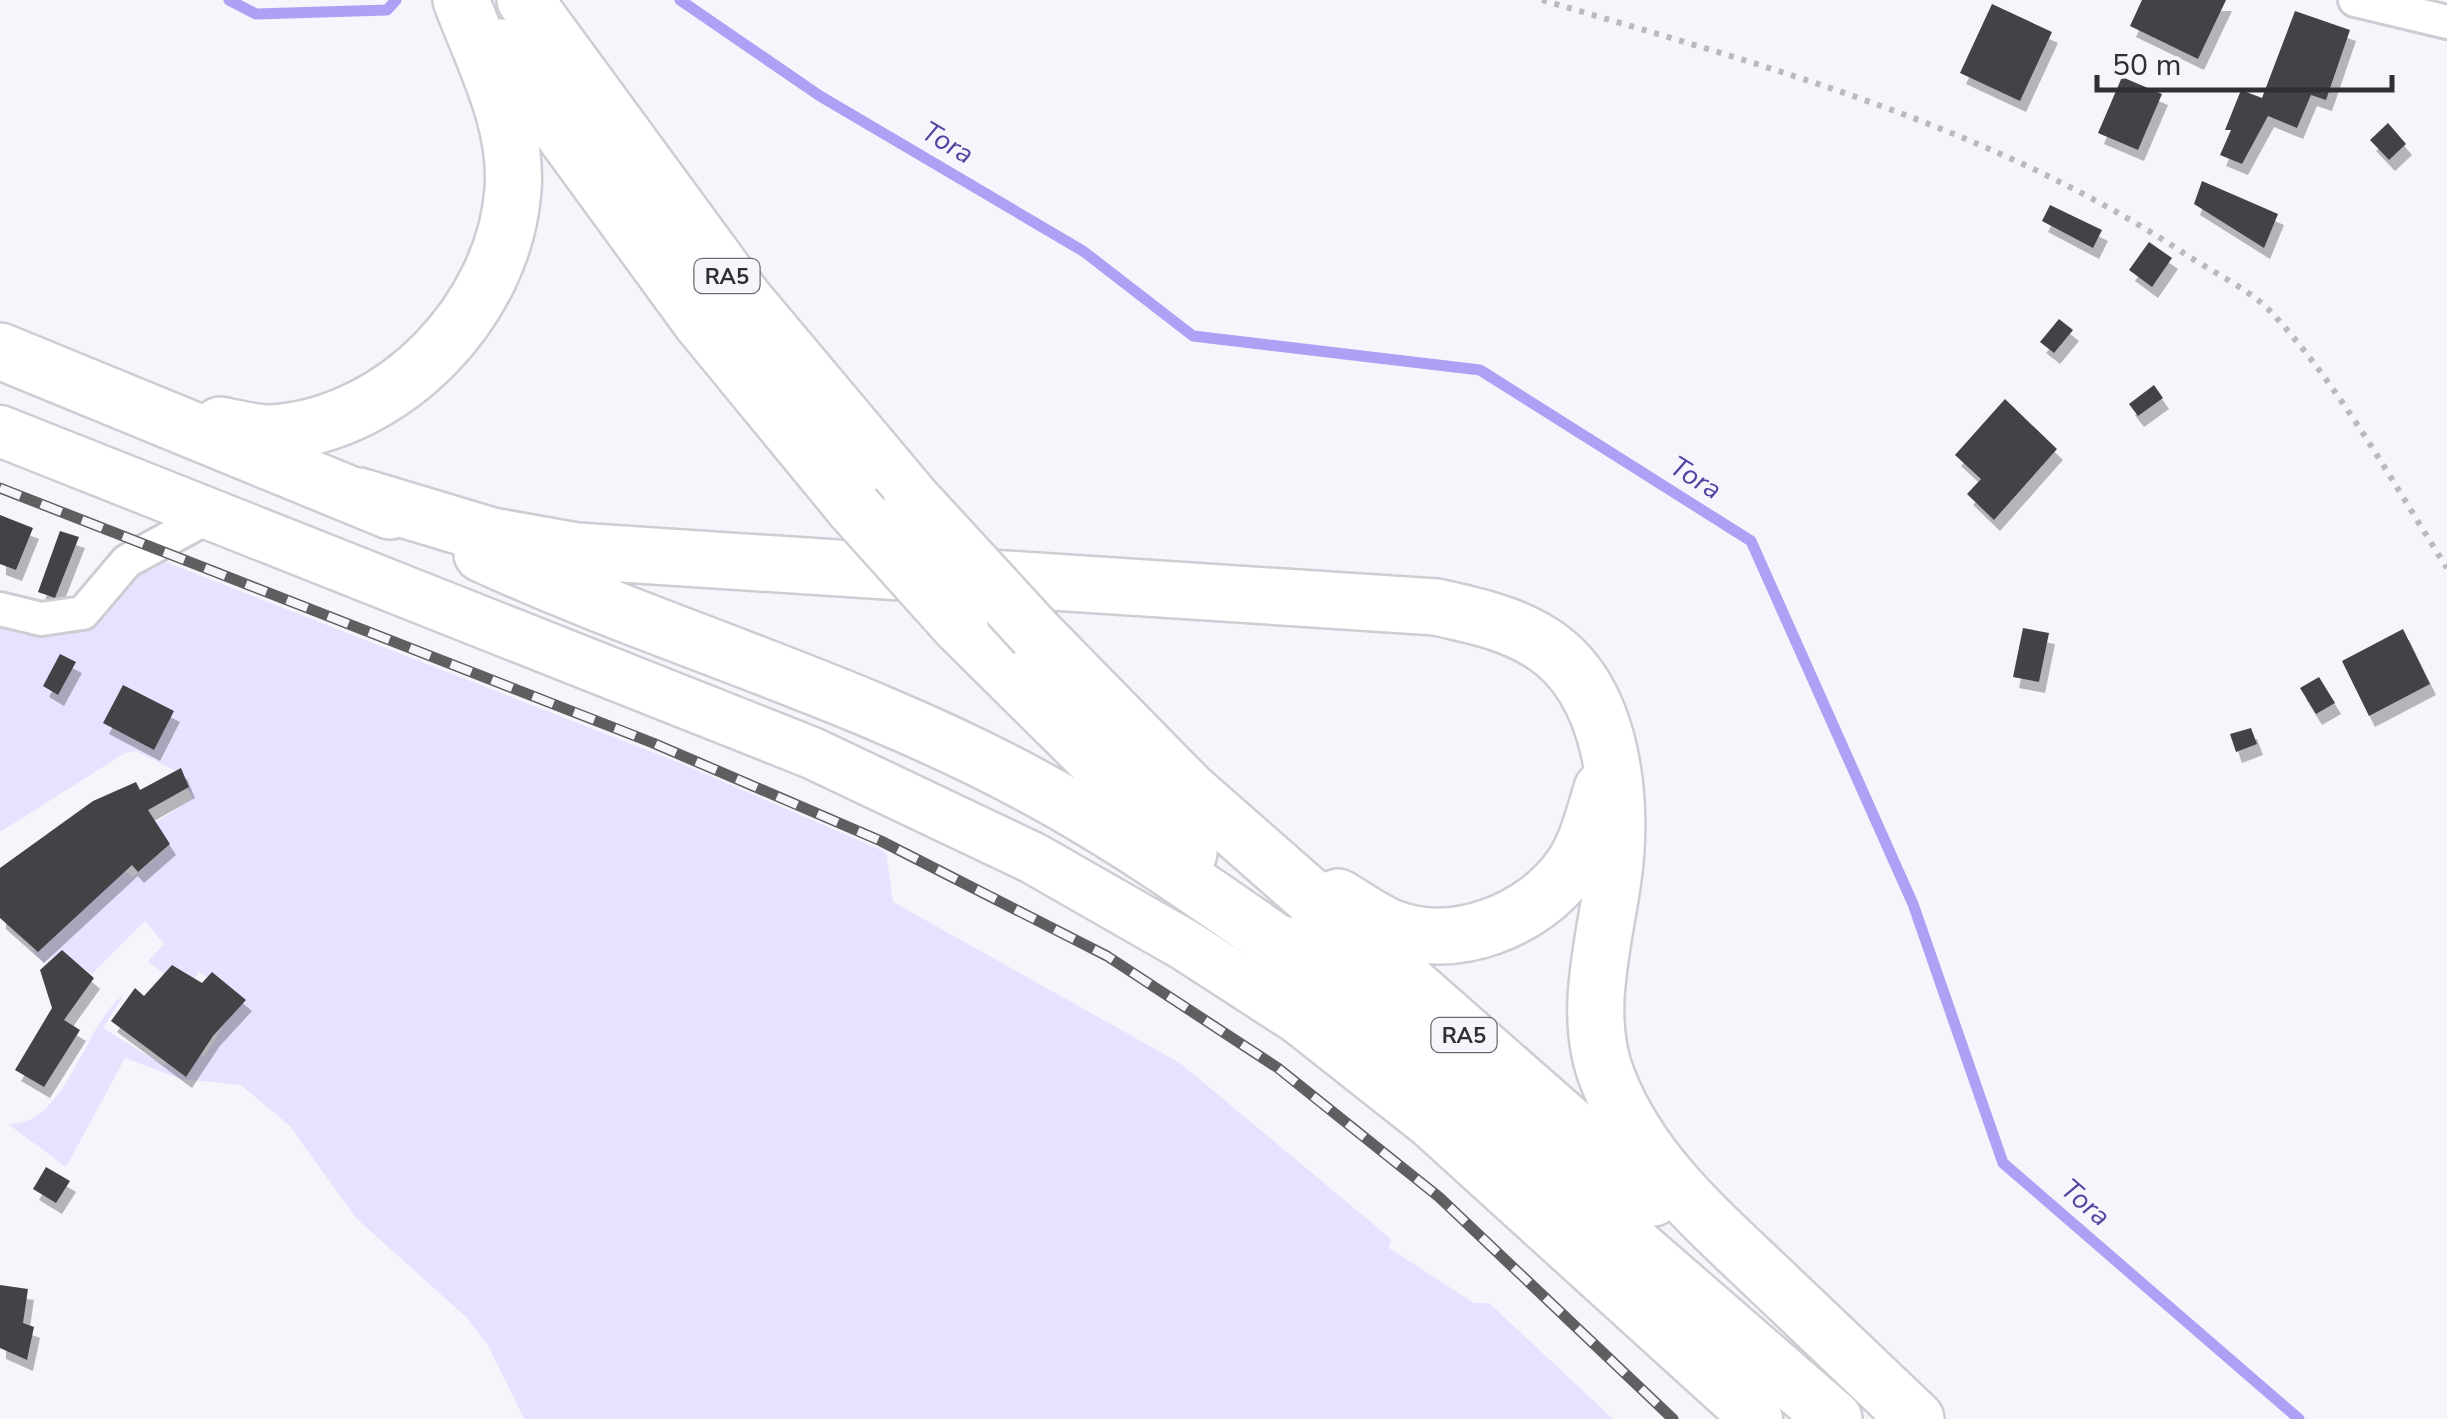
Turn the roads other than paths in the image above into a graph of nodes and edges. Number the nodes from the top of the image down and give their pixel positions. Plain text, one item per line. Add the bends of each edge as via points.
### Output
1 (464, 0) edge
2 (2355, 0) edge
3 (2447, 22) edge
4 (532, 36) edge
5 (0, 352) edge
6 (169, 417) junction
7 (0, 431) edge
8 (358, 496) junction
9 (191, 526) junction
10 (0, 609) edge
11 (1610, 762) junction
12 (1189, 790) junction
13 (1317, 971) junction
14 (1757, 1419) edge
15 (1834, 1419) edge
16 (1912, 1419) edge

1 - 4 highway, RA5
1 - 6 highway via 510,126 514,189 504,246 480,299 406,381 360,407 272,434
2 - 3 street
4 - 12 highway, RA5, bridge via 912,499
4 - 13 highway, RA5, bridge via 701,322 854,508 1154,822
5 - 6 highway
6 - 8 highway
7 - 9 main road
8 - 11 highway via 492,536 577,551 1436,606 1490,618 1544,644 1578,676
8 - 13 highway via 549,584 922,734 1035,787
9 - 10 street via 127,560 83,613 41,618
9 - 14 main road via 812,753 1033,858 1298,1018 1432,1122
11 - 12 highway via 1588,834 1560,882 1528,910 1484,930 1438,935 1393,928 1336,896
11 - 16 highway via 1617,819 1597,1030 1606,1076 1630,1130 1672,1187
12 - 16 highway, RA5
13 - 15 highway, RA5

